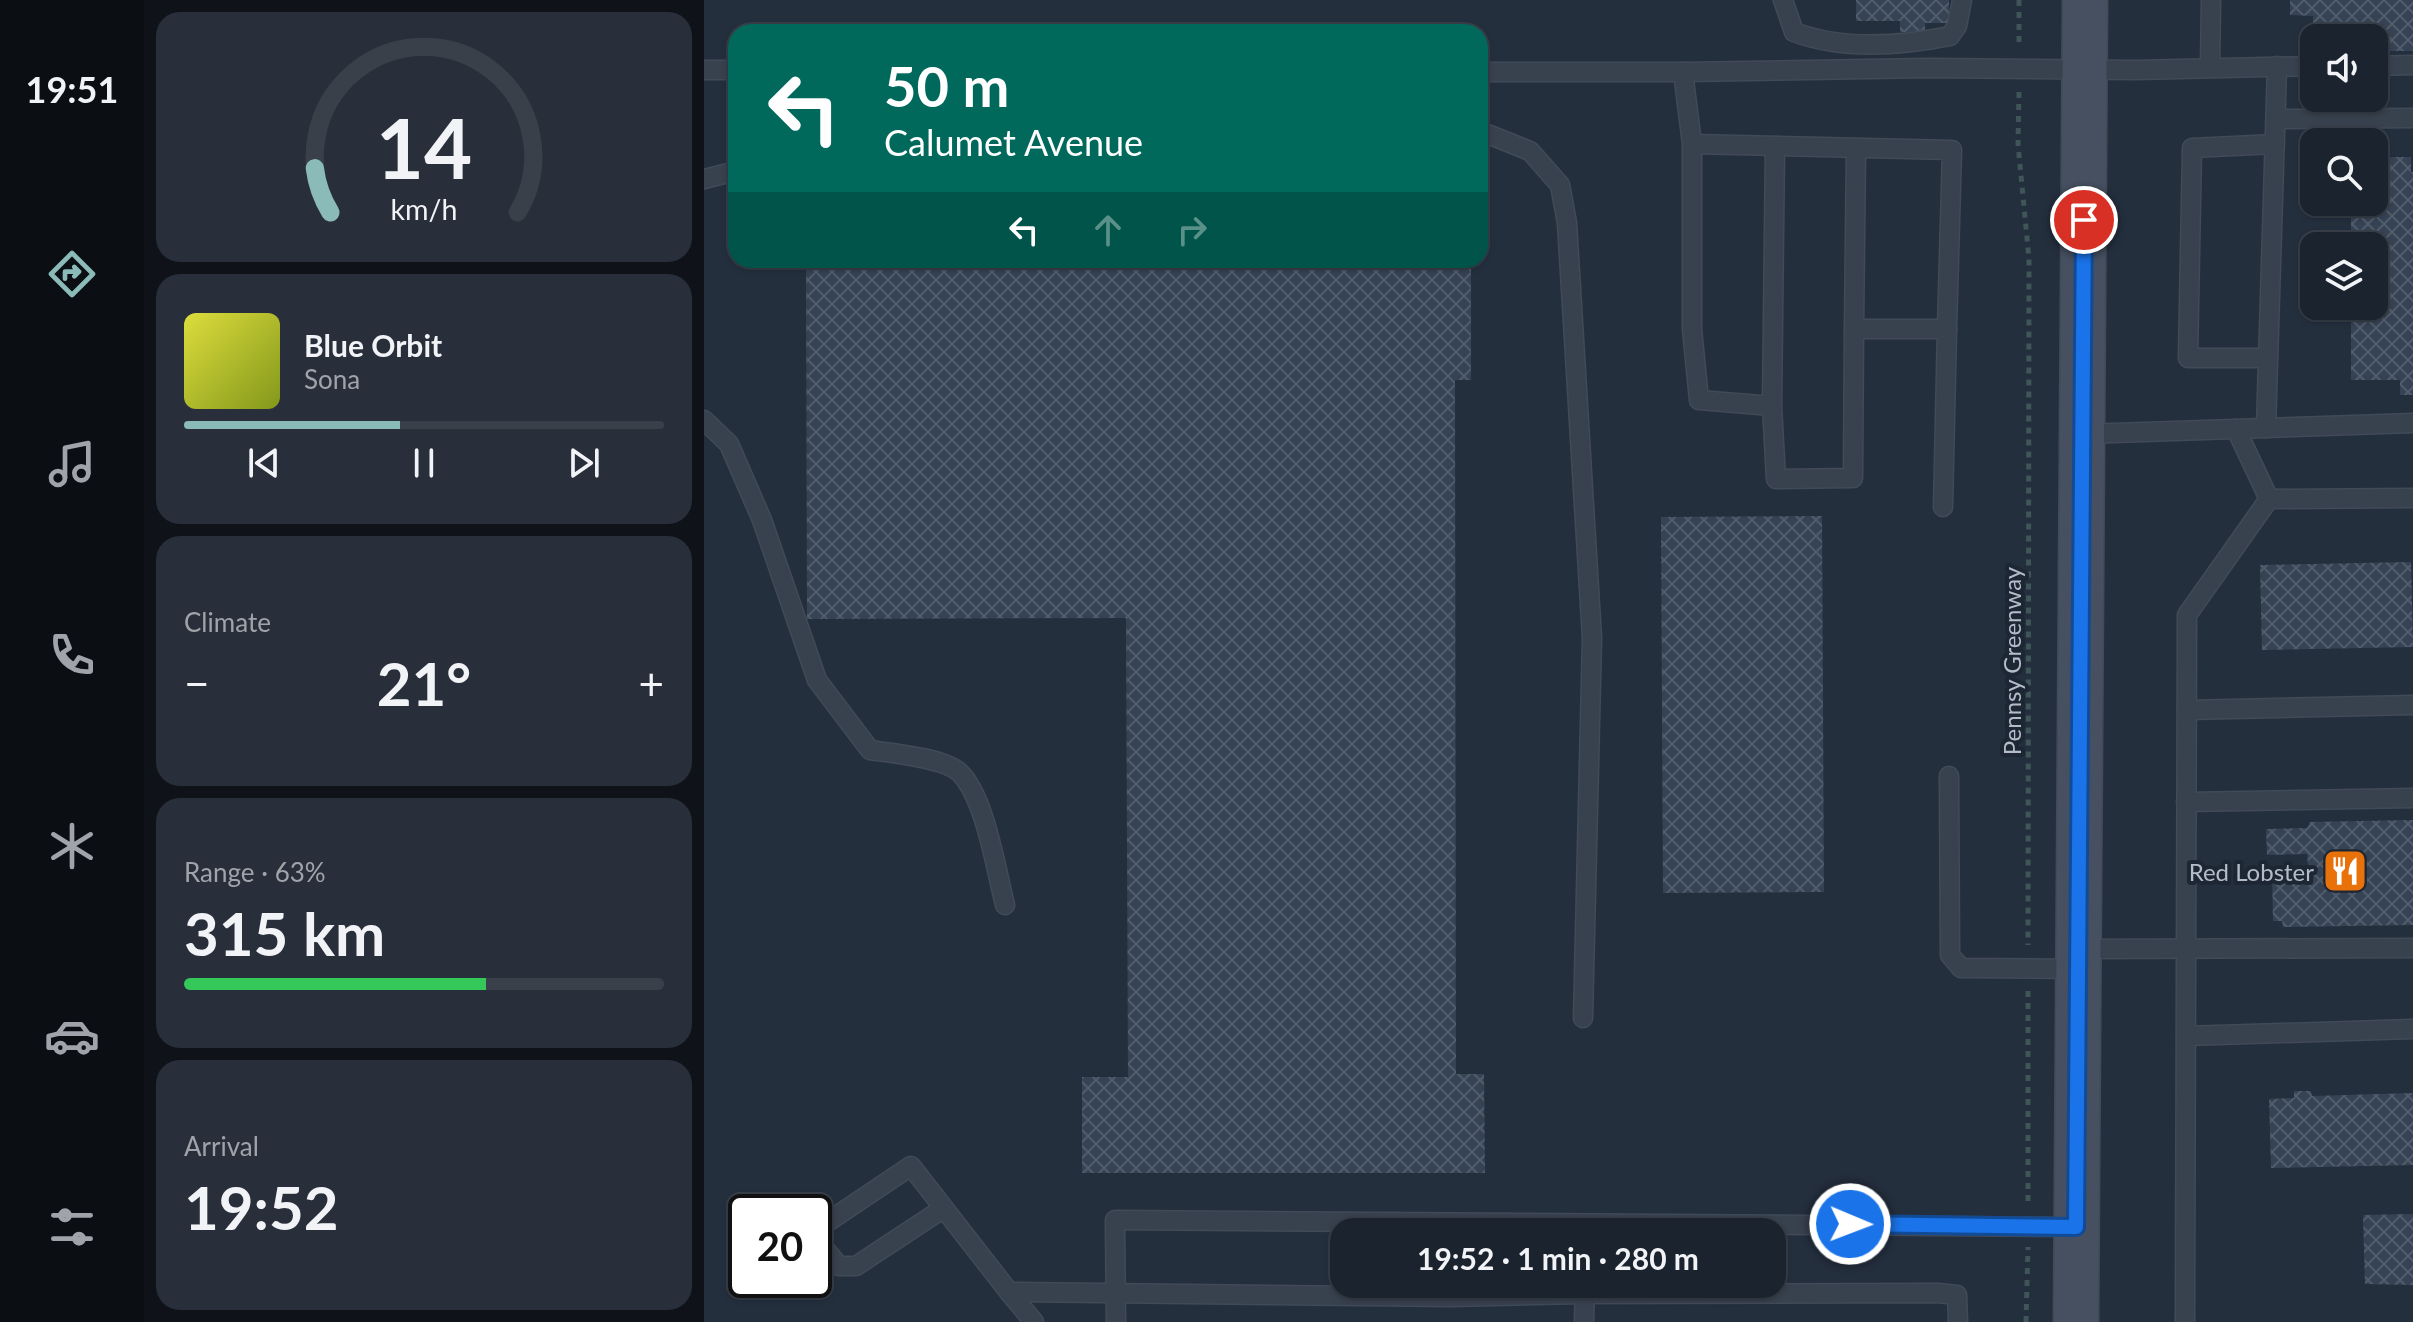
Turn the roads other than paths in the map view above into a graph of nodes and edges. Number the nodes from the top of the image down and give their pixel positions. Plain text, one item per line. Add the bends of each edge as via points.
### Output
1 (1783, 0) edge
2 (1962, 0) edge
3 (2085, 0) edge
4 (2211, 0) edge
5 (2413, 65) edge
6 (2277, 66) junction
7 (2300, 66) edge
8 (2388, 66) edge
9 (2210, 67) junction
10 (2085, 68) junction
11 (704, 70) edge
12 (728, 70) edge
13 (1488, 72) edge
14 (1683, 72) junction
15 (2413, 118) edge
16 (2276, 119) junction
17 (1488, 134) edge
18 (1692, 144) junction
19 (2275, 144) junction
20 (1775, 146) junction
21 (1856, 148) junction
22 (728, 173) edge
23 (704, 179) edge
24 (1854, 329) junction
25 (1947, 329) junction
26 (2268, 358) junction
27 (1772, 406) junction
28 (704, 420) edge
29 (2413, 423) edge
30 (2266, 428) junction
31 (2236, 429) junction
32 (2083, 434) junction
33 (2413, 498) edge
34 (2269, 499) junction
35 (1943, 507) dead end
36 (2413, 705) edge
37 (2187, 710) junction
38 (1949, 776) dead end
39 (2413, 798) edge
40 (2186, 802) junction
41 (1005, 905) dead end
42 (2413, 948) edge
43 (2186, 950) junction
44 (2079, 959) junction
45 (1583, 1018) dead end
46 (2413, 1029) edge
47 (2186, 1036) junction
48 (944, 1208) junction
49 (1330, 1223) edge
50 (1786, 1227) edge
51 (2076, 1227) junction
52 (1786, 1291) edge
53 (1009, 1292) junction
54 (1116, 1292) junction
55 (1330, 1295) edge
56 (1585, 1298) edge
57 (1034, 1322) edge
58 (1116, 1322) edge
59 (1584, 1322) edge
60 (1958, 1322) edge
61 (2076, 1322) edge
62 (2185, 1322) edge

1 - 2 lane via 1794,32 1840,43 1919,42 1950,36
3 - 10 main road
4 - 9 lane
5 - 8 lane
6 - 7 lane
6 - 9 lane
6 - 16 lane
9 - 10 lane
10 - 14 lane
10 - 32 main road
11 - 12 lane
13 - 14 lane
14 - 18 lane
15 - 16 lane
16 - 19 lane
17 - 45 lane via 1530,151 1560,185 1567,223 1592,638
18 - 20 lane
18 - 27 lane via 1692,329 1699,400
19 - 26 lane
19 - 26 lane via 2192,148 2188,358
20 - 21 lane
20 - 27 lane
21 - 24 lane
21 - 25 lane via 1952,150
22 - 23 lane
24 - 25 lane
24 - 27 lane via 1853,478 1776,479
25 - 35 lane
26 - 30 lane
28 - 41 lane via 729,444 762,520 817,680 870,750 922,758 958,771 980,805
29 - 30 lane
30 - 31 lane
31 - 32 lane
31 - 34 lane
32 - 44 main road
33 - 34 lane
34 - 37 lane via 2187,615
36 - 37 lane
37 - 40 lane
38 - 44 lane via 1950,955 1961,968 2028,968
39 - 40 lane
40 - 43 lane
42 - 43 lane
43 - 44 lane
43 - 47 lane
44 - 51 main road
46 - 47 lane
47 - 62 lane
48 - 48 lane via 911,1166 823,1225 823,1247 839,1266 856,1266
48 - 53 lane
49 - 54 lane via 1115,1220
50 - 51 lane
51 - 61 main road
52 - 60 lane via 1957,1295
53 - 54 lane
53 - 57 lane
54 - 55 lane
54 - 58 lane
56 - 59 lane

